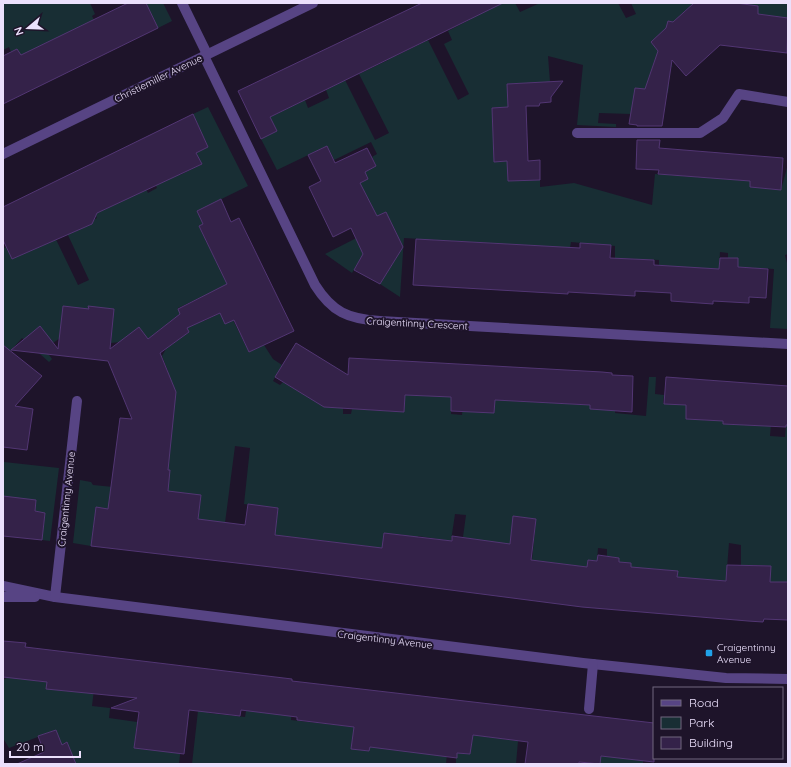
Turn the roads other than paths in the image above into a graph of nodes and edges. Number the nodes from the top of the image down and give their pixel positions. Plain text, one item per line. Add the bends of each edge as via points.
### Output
1 (182, 3) edge
2 (313, 3) edge
3 (206, 55) junction
4 (788, 102) edge
5 (577, 133) dead end
6 (3, 154) edge
7 (788, 344) edge
8 (77, 401) dead end
9 (3, 586) edge
10 (3, 597) edge
11 (55, 597) junction
12 (593, 664) junction
13 (788, 679) edge
14 (726, 683) edge
15 (589, 709) dead end

1 - 3 street, Craigentinny Crescent
2 - 3 street, Christiemiller Avenue
3 - 6 street, Christiemiller Avenue
3 - 7 street, Craigentinny Crescent via 315,285 323,297 345,315 373,321
4 - 5 street via 739,94 723,118 700,132
8 - 11 street, Craigentinny Avenue
9 - 11 street, Craigentinny Avenue
10 - 11 street, Craigentinny Avenue
11 - 12 street, Craigentinny Avenue
12 - 14 street, Craigentinny Avenue
12 - 15 street
13 - 14 street, Craigentinny Avenue

